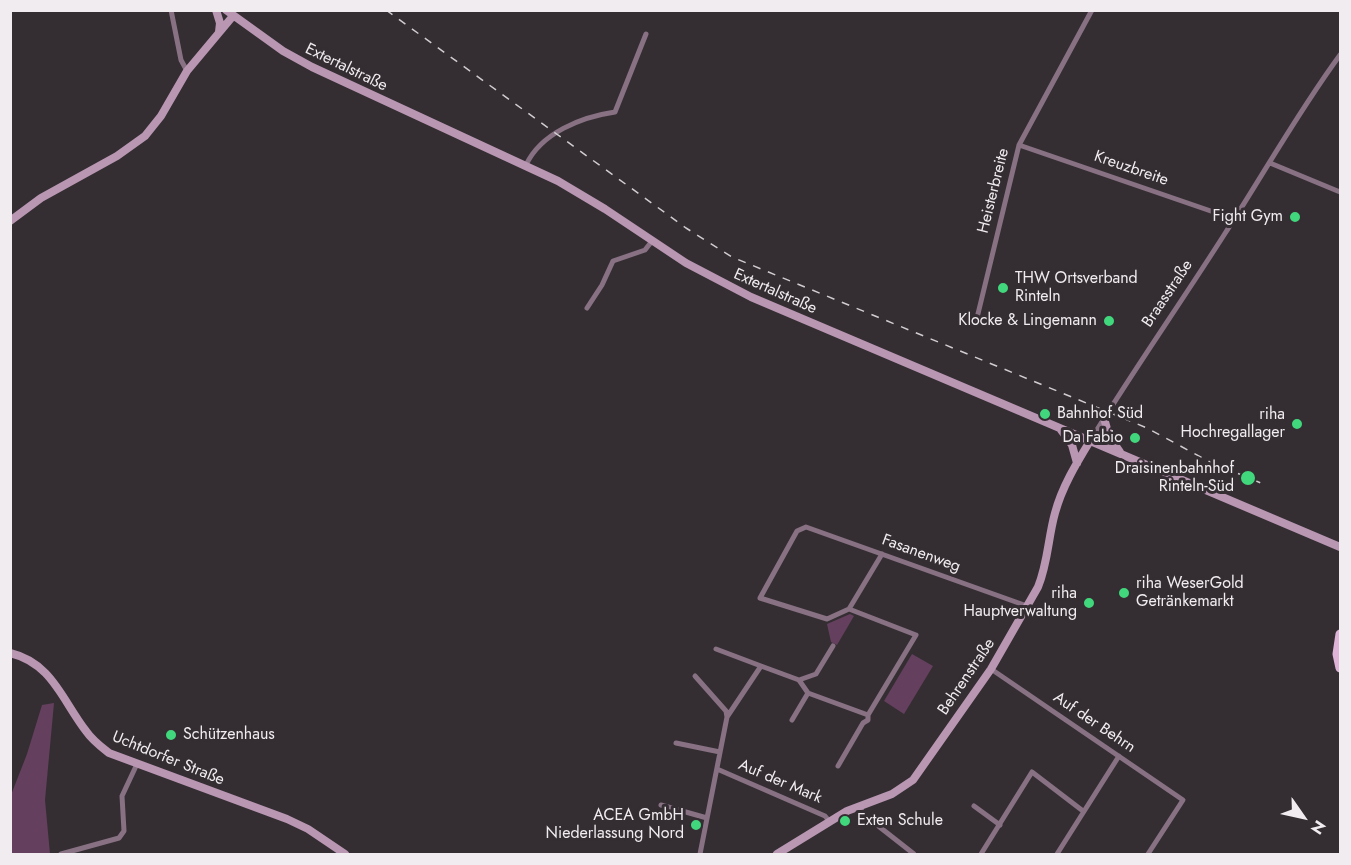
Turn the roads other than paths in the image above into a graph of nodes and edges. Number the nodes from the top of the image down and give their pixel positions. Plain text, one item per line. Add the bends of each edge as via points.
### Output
1 (171, 10) edge
2 (216, 10) edge
3 (226, 10) edge
4 (1092, 10) edge
5 (233, 16) junction
6 (219, 33) junction
7 (646, 34) dead end
8 (1341, 55) edge
9 (187, 71) junction
10 (1018, 145) junction
11 (1270, 163) junction
12 (526, 165) junction
13 (1341, 192) edge
14 (1234, 219) junction
15 (10, 221) edge
16 (652, 241) junction
17 (587, 308) dead end
18 (976, 322) dead end
19 (1104, 418) junction
20 (1060, 429) junction
21 (1090, 441) junction
22 (1121, 453) junction
23 (1077, 463) junction
24 (1341, 547) edge
25 (882, 555) junction
26 (1027, 606) junction
27 (849, 609) junction
28 (1341, 634) edge
29 (833, 646) dead end
30 (716, 649) dead end
31 (10, 653) edge
32 (761, 666) junction
33 (1341, 668) edge
34 (990, 669) junction
35 (695, 676) dead end
36 (799, 680) junction
37 (808, 693) junction
38 (868, 715) junction
39 (727, 717) junction
40 (792, 720) dead end
41 (676, 743) dead end
42 (720, 752) junction
43 (1119, 756) junction
44 (137, 764) junction
45 (838, 766) dead end
46 (717, 769) junction
47 (661, 806) dead end
48 (974, 806) dead end
49 (860, 807) junction
50 (1083, 811) junction
51 (707, 818) junction
52 (830, 822) junction
53 (1000, 825) junction
54 (61, 855) edge
55 (345, 855) edge
56 (700, 855) edge
57 (777, 855) edge
58 (914, 855) edge
59 (981, 855) edge
60 (1057, 855) edge
61 (1148, 855) edge

1 - 9 street via 180,60
2 - 6 main road
3 - 5 main road, Extertalstraße
4 - 10 street, Heisterbreite
5 - 6 main road
5 - 12 main road, Extertalstraße via 283,51 335,80
6 - 9 main road
7 - 12 street via 615,112 588,118 555,134 536,149
8 - 11 street, Braasstraße
9 - 15 main road via 161,116 140,141 41,198
10 - 14 street, Kreuzbreite
10 - 18 street, Heisterbreite
11 - 13 street
11 - 14 street, Braasstraße
12 - 16 main road, Extertalstraße via 589,199
14 - 19 street, Braasstraße
16 - 17 street via 645,250 613,261
16 - 20 main road, Extertalstraße via 686,264 751,297
19 - 21 street, Braasstraße
19 - 22 main road via 1109,436
20 - 21 main road, Extertalstraße
20 - 23 main road via 1072,445
21 - 22 main road, Extertalstraße
21 - 23 main road, Behrenstraße
22 - 24 main road, Extertalstraße
23 - 26 main road, Behrenstraße via 1058,501 1044,573
25 - 26 street, Fasanenweg
25 - 27 street
25 - 27 street, Fasanenweg via 806,527 797,531 760,598 826,619
26 - 34 main road, Behrenstraße
27 - 38 street via 916,635
28 - 33 main road via 1337,654
29 - 36 street via 816,674
30 - 32 street
31 - 44 main road, Uchtdorfer Straße via 24,656 49,676 95,742 109,753
32 - 36 street
32 - 39 street
34 - 43 street, Auf der Behrn
34 - 49 main road, Behrenstraße via 913,780
35 - 39 street
36 - 37 street
37 - 38 street
37 - 40 street
38 - 45 street
39 - 42 street
41 - 42 street
42 - 46 street
43 - 50 street
43 - 61 street, Auf der Behrn via 1183,800
44 - 54 street via 122,796 124,831 119,838
44 - 55 main road, Uchtdorfer Straße via 287,819
46 - 51 street
46 - 52 street, Auf der Mark via 825,816
47 - 51 street
48 - 53 street
49 - 52 main road, Behrenstraße
49 - 58 street via 863,814
50 - 53 street via 1032,772
50 - 60 street
51 - 56 street
52 - 57 main road, Behrenstraße
53 - 59 street

